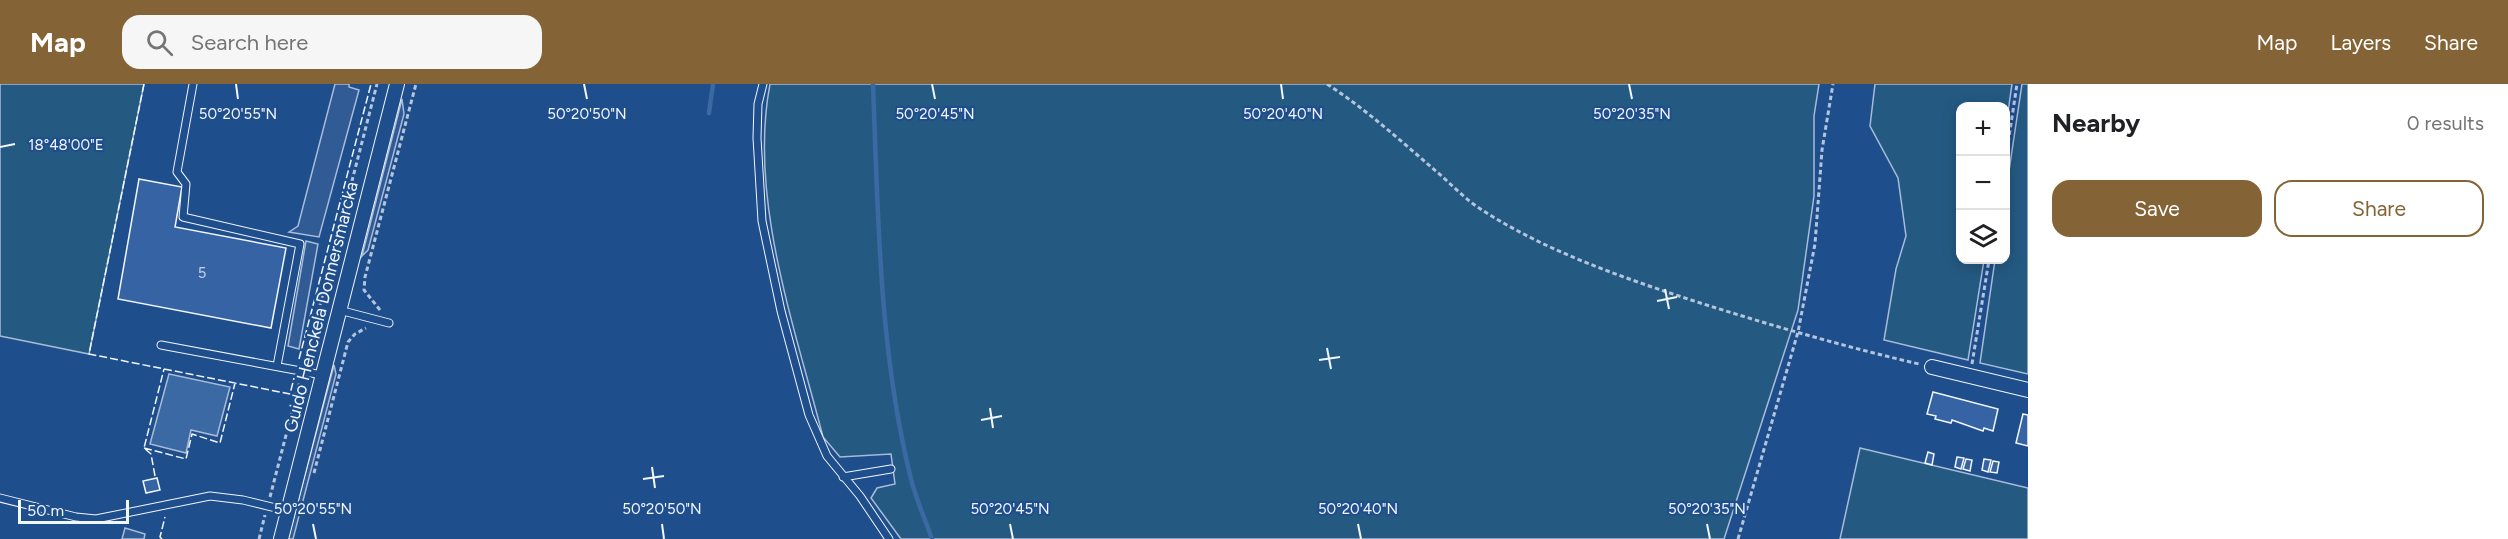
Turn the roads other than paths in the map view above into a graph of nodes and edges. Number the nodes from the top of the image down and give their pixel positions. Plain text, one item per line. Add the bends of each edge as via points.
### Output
1 (193, 84) edge
2 (398, 84) edge
3 (763, 84) edge
4 (339, 310) junction
5 (389, 323) dead end
6 (161, 345) dead end
7 (277, 366) junction
8 (1932, 367) road end
9 (322, 375) junction
10 (2028, 390) edge
11 (891, 470) dead end
12 (843, 477) junction
13 (0, 498) edge
14 (288, 511) junction
15 (280, 539) edge
16 (889, 539) edge

1 - 7 lane via 177,172 186,184 183,217 300,244
2 - 4 street, Guido Henckela Donnersmarcka
3 - 12 lane via 757,138 767,252 808,415 826,456
4 - 5 lane
4 - 9 street, Guido Henckela Donnersmarcka
6 - 7 lane
7 - 9 lane
8 - 10 street
9 - 14 street, Guido Henckela Donnersmarcka
11 - 12 lane
12 - 16 lane via 861,496
13 - 14 lane via 96,519 210,495
14 - 15 street, Guido Henckela Donnersmarcka

